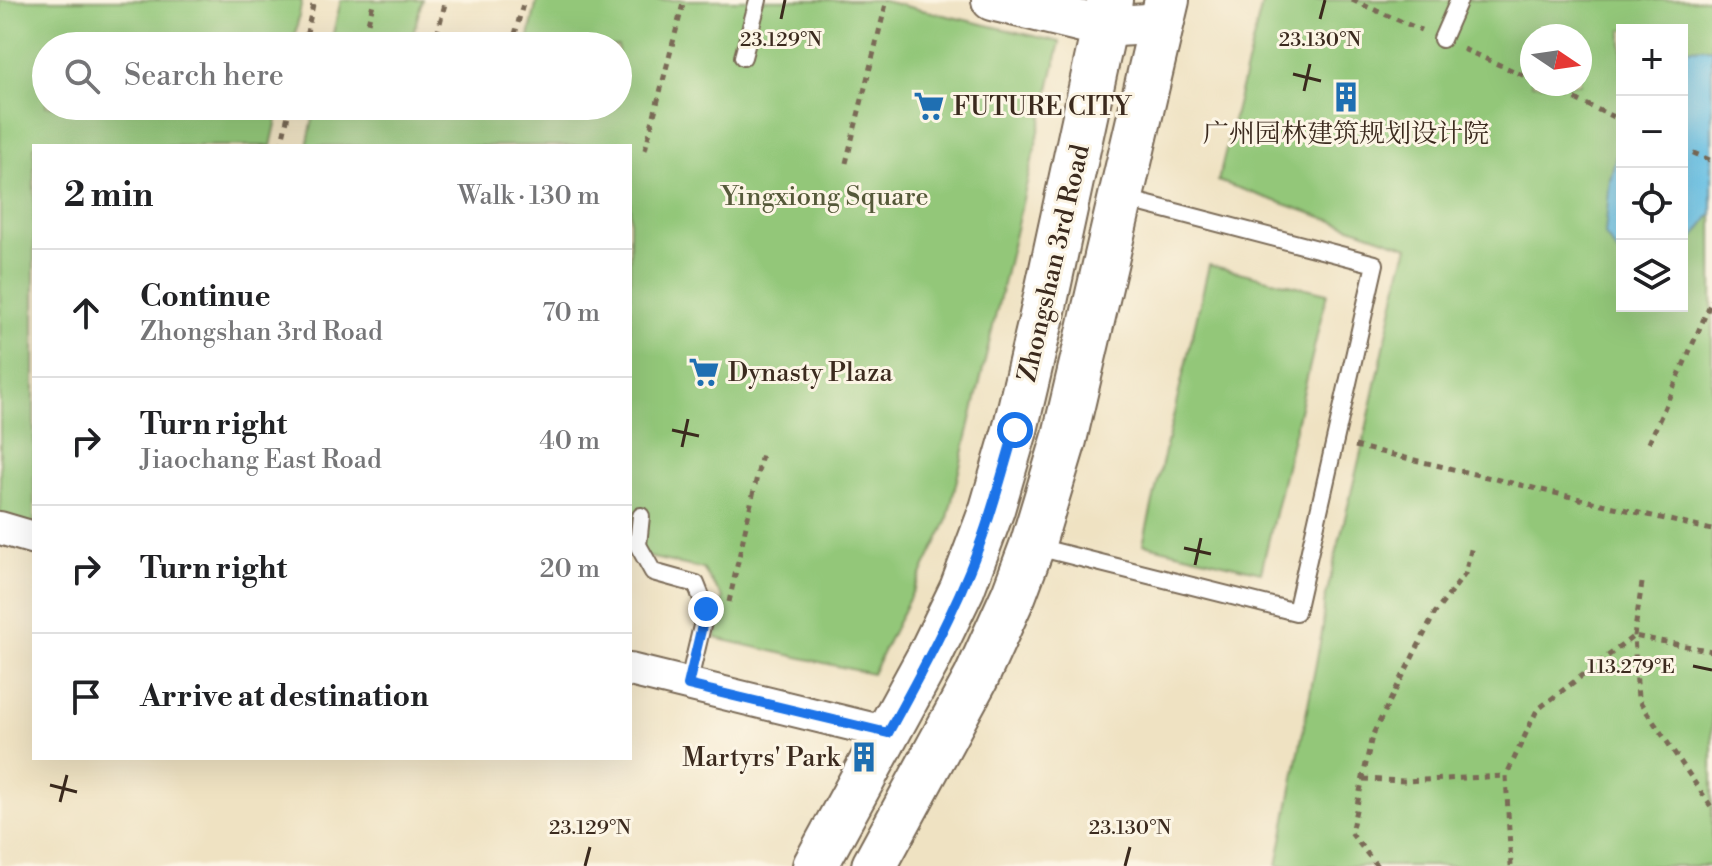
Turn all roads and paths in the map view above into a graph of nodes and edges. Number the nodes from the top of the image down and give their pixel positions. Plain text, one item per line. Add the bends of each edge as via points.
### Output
1 (314, 0) edge
2 (374, 0) edge
3 (446, 0) edge
4 (524, 0) edge
5 (684, 0) edge
6 (758, 0) edge
7 (887, 0) edge
8 (992, 0) edge
9 (1459, 0) edge
10 (1112, 9) edge
11 (1164, 11) edge
12 (307, 32) edge
13 (366, 32) edge
14 (438, 32) edge
15 (516, 32) edge
16 (1442, 39) dead end
17 (743, 57) dead end
18 (1569, 96) edge
19 (1616, 118) edge
20 (287, 120) edge
21 (281, 144) edge
22 (645, 150) dead end
23 (1688, 151) edge
24 (1712, 161) edge
25 (846, 163) dead end
26 (1121, 197) junction
27 (1712, 300) edge
28 (1335, 442) junction
29 (1649, 443) dead end
30 (762, 454) dead end
31 (641, 516) dead end
32 (0, 528) edge
33 (1712, 530) edge
34 (32, 537) edge
35 (1032, 546) junction
36 (1472, 546) dead end
37 (1642, 583) dead end
38 (726, 615) dead end
39 (1634, 636) junction
40 (1712, 651) edge
41 (632, 671) edge
42 (688, 685) junction
43 (888, 733) junction
44 (1506, 776) junction
45 (1363, 779) junction
46 (1712, 808) edge
47 (815, 866) edge
48 (874, 866) edge
49 (1377, 866) edge
50 (1511, 866) edge

1 - 12 path
2 - 13 path
3 - 14 path
4 - 15 path
5 - 22 path
6 - 17 lane
7 - 25 path
8 - 10 street
9 - 16 lane
10 - 11 street
10 - 43 main road, Zhongshan 3rd Road via 992,509 955,602
11 - 26 main road, Zhongshan 3rd Road
18 - 19 path
20 - 21 path
23 - 24 path
26 - 28 lane via 1375,264
26 - 35 main road, Zhongshan 3rd Road via 1064,440
27 - 29 path
28 - 33 path
28 - 35 lane via 1296,612
30 - 38 path
31 - 42 lane via 638,545 653,572 696,584 706,609
32 - 34 street
35 - 48 main road, Zhongshan 3rd Road via 976,678
36 - 45 path via 1465,574 1435,613 1372,736
37 - 39 path
39 - 40 path
39 - 44 path via 1537,710
39 - 46 path via 1638,699
41 - 42 street
42 - 43 street
43 - 47 main road, Zhongshan 3rd Road
44 - 45 path
44 - 50 path
45 - 49 path via 1351,833

